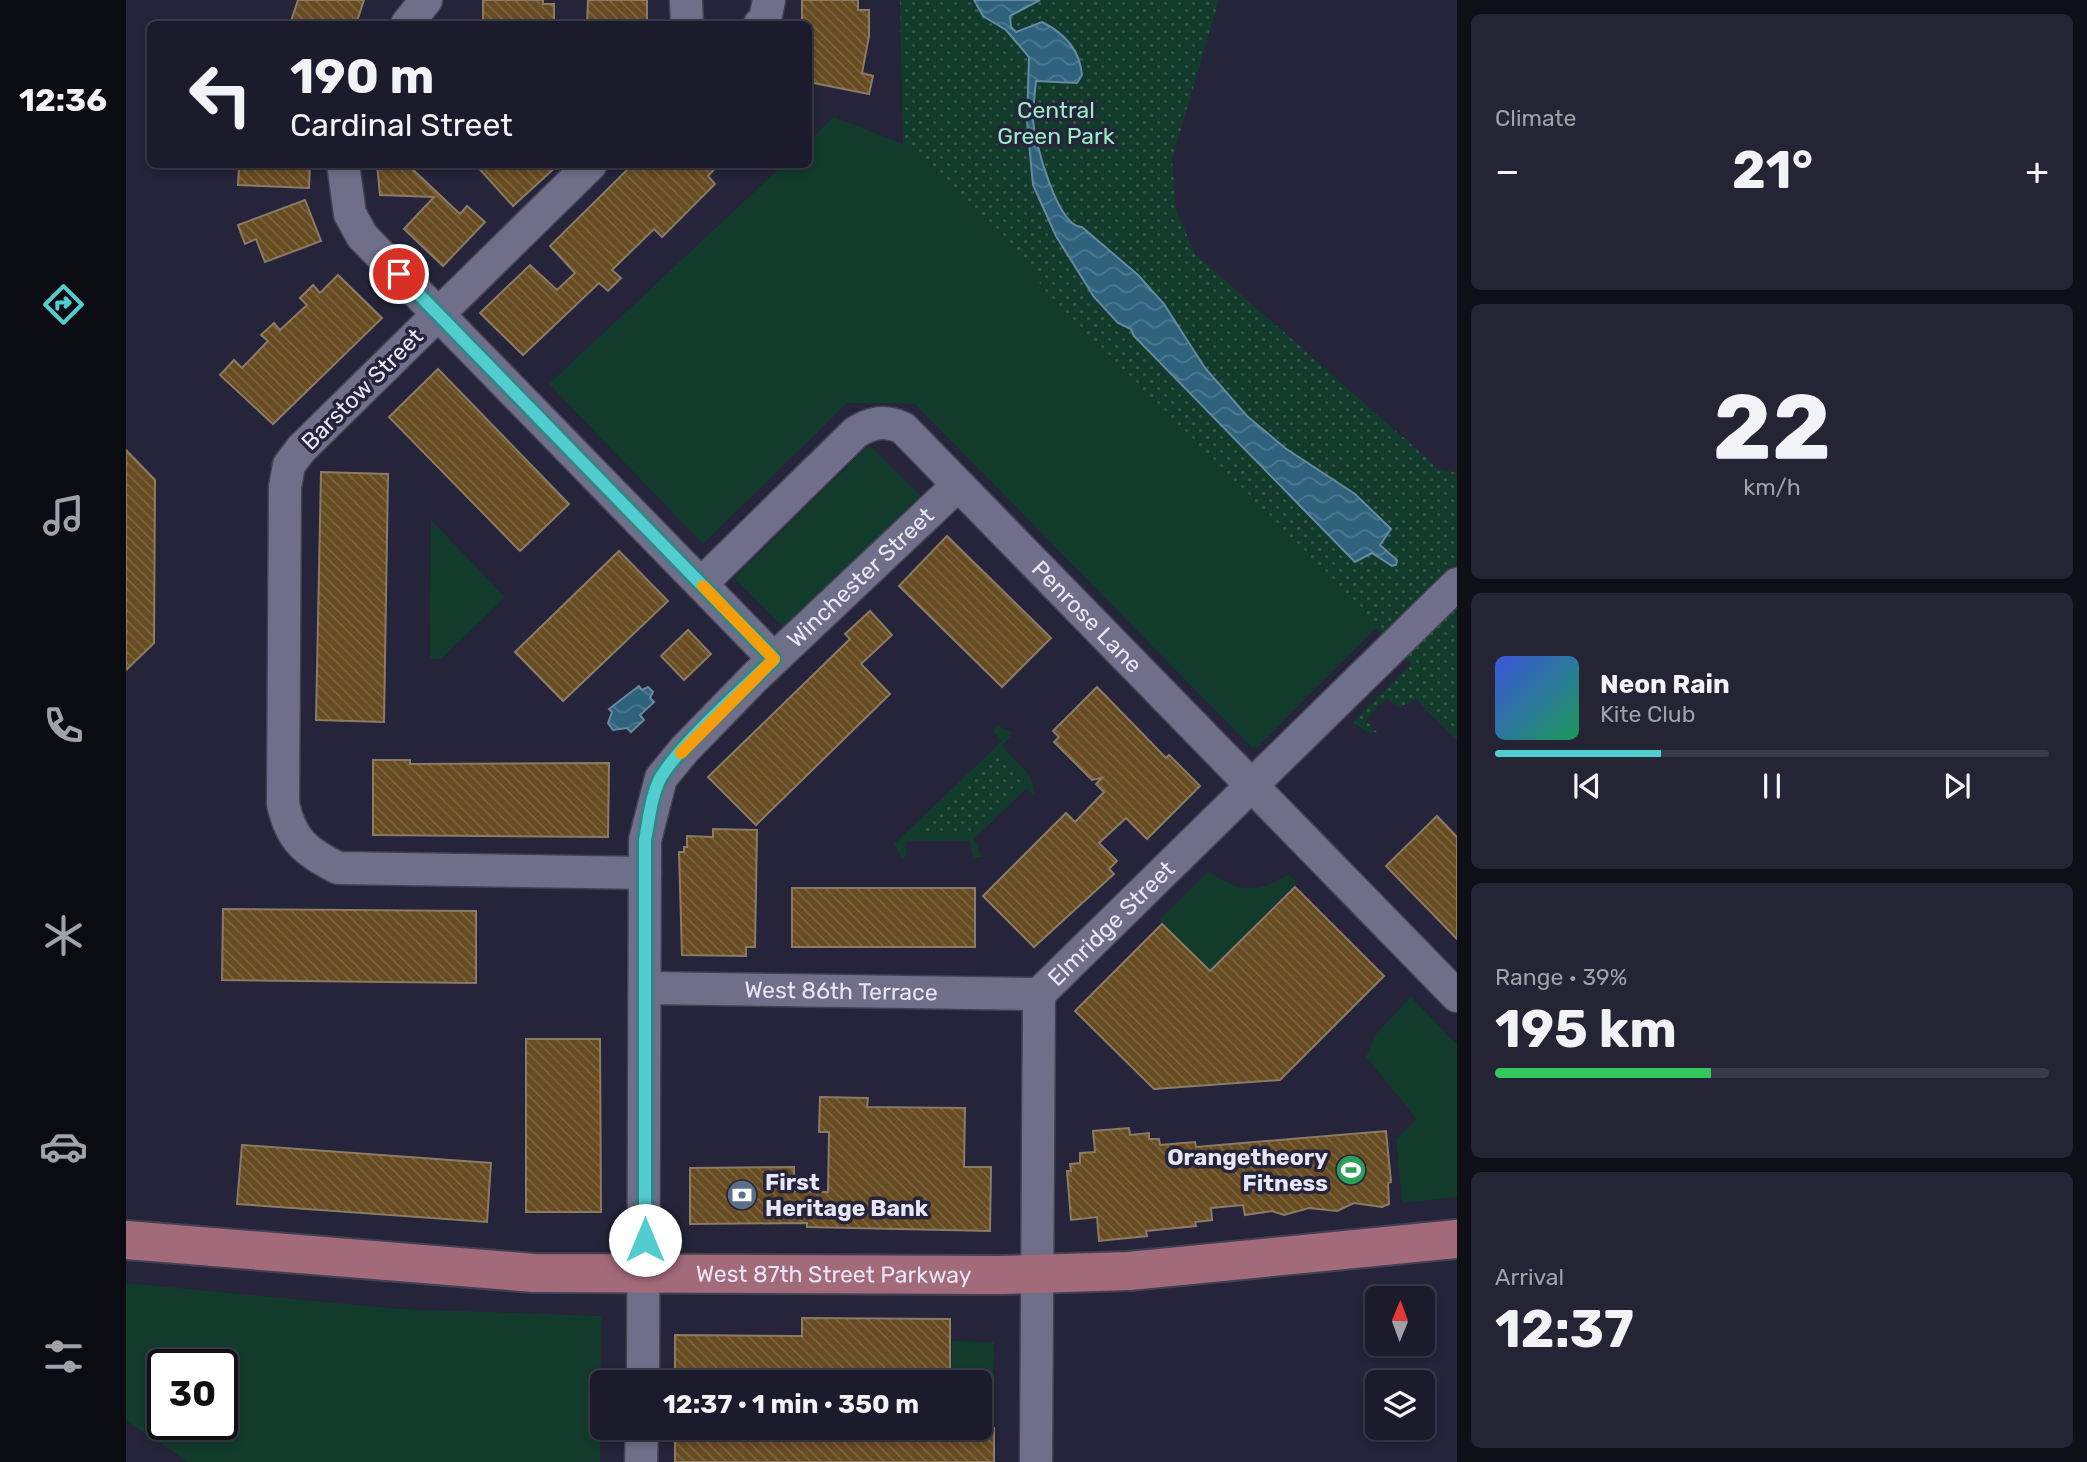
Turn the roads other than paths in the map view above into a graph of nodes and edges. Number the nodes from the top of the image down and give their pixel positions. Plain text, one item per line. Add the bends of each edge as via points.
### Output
1 (426, 0) edge
2 (686, 0) edge
3 (769, 0) edge
4 (409, 21) edge
5 (687, 21) edge
6 (764, 21) edge
7 (344, 168) edge
8 (587, 168) edge
9 (438, 313) junction
10 (958, 485) junction
11 (701, 584) junction
12 (1457, 584) edge
13 (774, 659) junction
14 (1250, 787) junction
15 (645, 873) junction
16 (645, 988) junction
17 (1039, 994) junction
18 (1457, 996) edge
19 (126, 1240) edge
20 (1457, 1240) edge
21 (645, 1274) junction
22 (1038, 1275) junction
23 (643, 1370) edge
24 (642, 1440) edge
25 (641, 1462) edge
26 (1036, 1462) edge

1 - 4 street
2 - 5 street
3 - 6 street
7 - 9 street via 350,214 362,236
8 - 9 street, Barstow Street
9 - 11 street
9 - 15 street, Barstow Street via 300,449 289,466 285,487 283,804 288,827 318,858 359,871
10 - 11 street, Penrose Lane via 902,428 889,422 865,426
10 - 13 street, Winchester Street
10 - 14 street, Penrose Lane
11 - 13 street
12 - 14 street, Elmridge Street
13 - 15 street, Winchester Street via 661,778 645,840
14 - 17 street, Elmridge Street
14 - 18 street, Penrose Lane
15 - 16 street, Winchester Street
16 - 17 street, West 86th Terrace
16 - 21 street, Winchester Street
17 - 22 street, Elmridge Street
19 - 21 main road, West 87th Street Parkway via 534,1273
20 - 22 main road, West 87th Street Parkway via 1129,1271
21 - 22 main road, West 87th Street Parkway
21 - 23 street, Winchester Street
22 - 26 street, Elmridge Street
24 - 25 street

